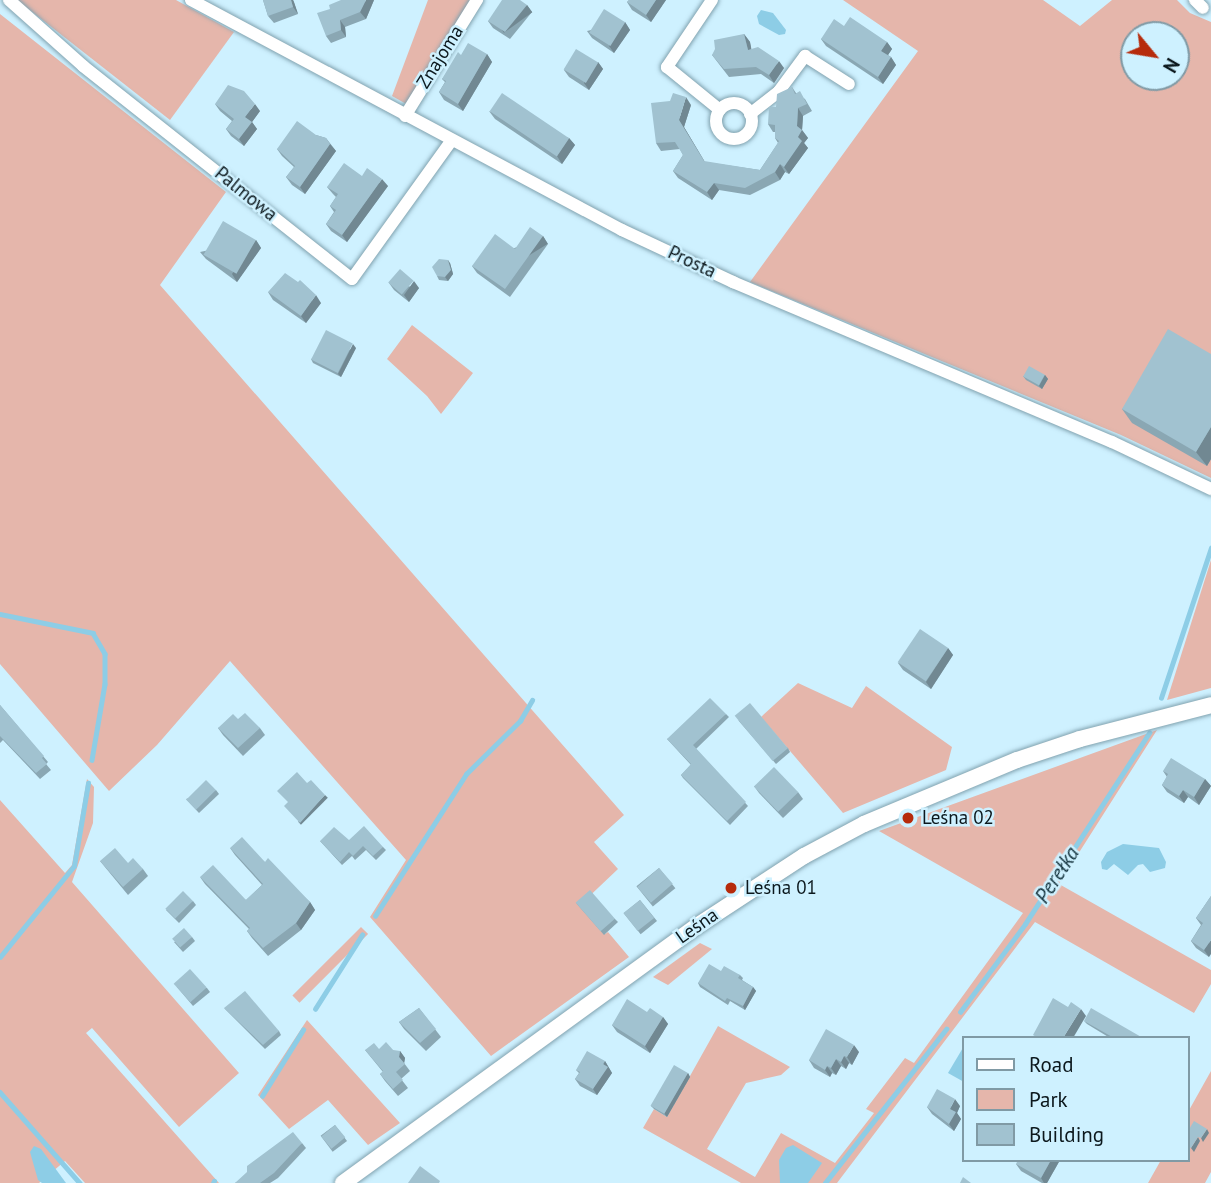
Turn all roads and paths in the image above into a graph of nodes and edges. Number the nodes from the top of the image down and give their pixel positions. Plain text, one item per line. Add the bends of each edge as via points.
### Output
1 (9, 0) edge
2 (191, 0) edge
3 (477, 0) edge
4 (712, 0) edge
5 (849, 84) dead end
6 (720, 110) junction
7 (750, 114) junction
8 (405, 116) junction
9 (451, 141) junction
10 (1211, 489) edge
11 (1211, 705) edge
12 (343, 1183) edge

1 - 9 street, Palmowa via 83,66 352,279
2 - 8 street, Prosta
3 - 8 street, Znajoma
4 - 6 street via 667,67
5 - 7 street via 805,56 779,91
6 - 7 street via 727,104 739,104
6 - 7 street via 716,125 728,138 745,135
8 - 9 street, Prosta
9 - 10 street, Prosta via 733,282 1112,442
11 - 12 street, Leśna via 1017,760 896,810 804,856 697,926

